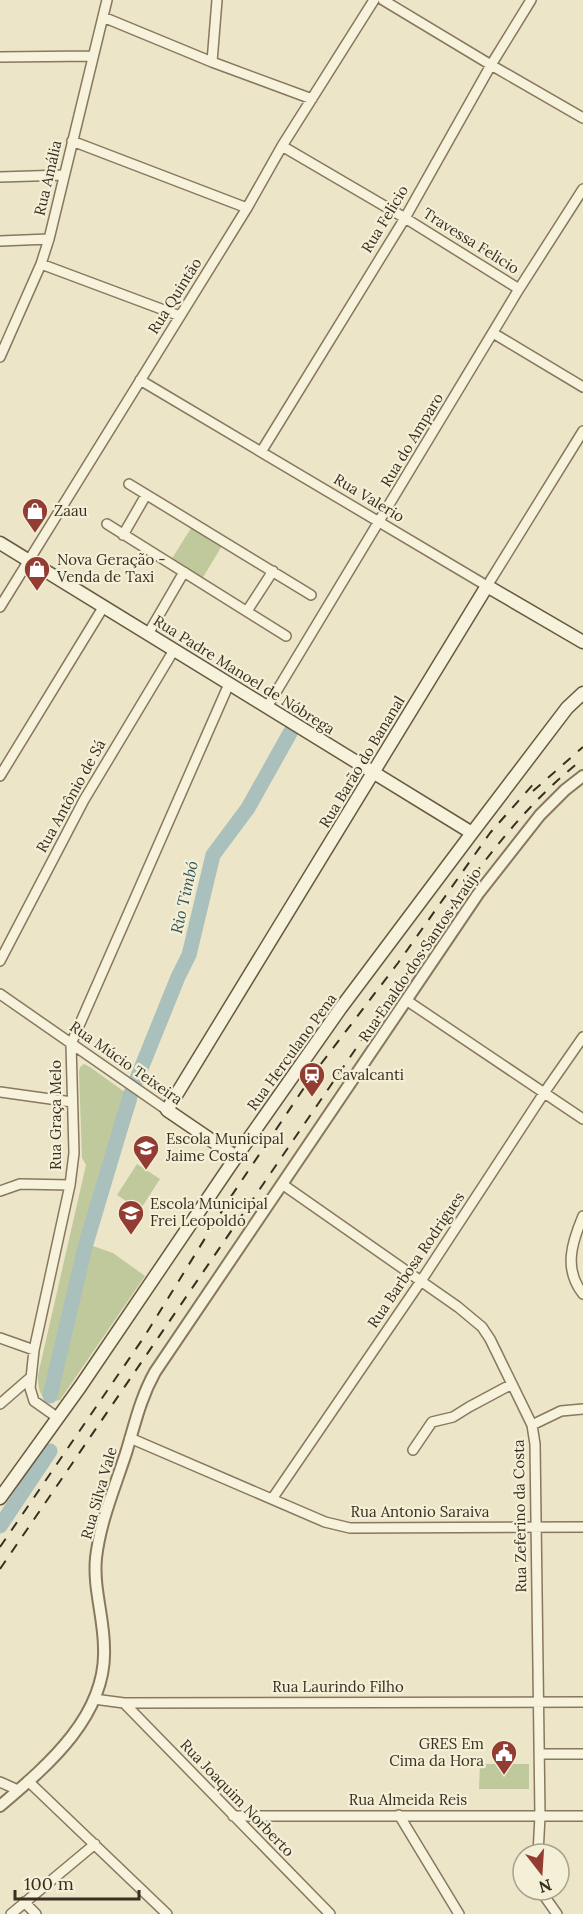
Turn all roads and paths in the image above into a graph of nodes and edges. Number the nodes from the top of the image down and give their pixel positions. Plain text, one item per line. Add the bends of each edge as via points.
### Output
1 (107, 0) edge
2 (217, 0) edge
3 (374, 0) edge
4 (383, 0) edge
5 (531, 0) edge
6 (103, 17) junction
7 (93, 56) junction
8 (0, 57) edge
9 (212, 62) junction
10 (490, 65) junction
11 (312, 99) junction
12 (583, 118) edge
13 (72, 141) junction
14 (282, 146) junction
15 (64, 175) junction
16 (0, 177) edge
17 (583, 189) edge
18 (247, 208) junction
19 (405, 218) junction
20 (49, 239) junction
21 (0, 240) edge
22 (41, 264) junction
23 (519, 289) junction
24 (180, 315) junction
25 (493, 333) junction
26 (0, 357) edge
27 (140, 380) junction
28 (583, 387) edge
29 (583, 430) edge
30 (261, 452) junction
31 (129, 484) dead end
32 (146, 495) junction
33 (380, 522) junction
34 (107, 524) dead end
35 (123, 535) junction
36 (0, 543) edge
37 (29, 560) junction
38 (273, 571) junction
39 (184, 572) junction
40 (487, 586) junction
41 (311, 595) dead end
42 (104, 606) junction
43 (0, 607) edge
44 (247, 611) junction
45 (148, 634) junction
46 (286, 636) dead end
47 (583, 642) edge
48 (174, 650) junction
49 (229, 684) junction
50 (583, 693) edge
51 (267, 706) junction
52 (373, 773) junction
53 (0, 776) edge
54 (583, 776) edge
55 (472, 833) junction
56 (0, 961) edge
57 (0, 994) edge
58 (406, 1000) junction
59 (583, 1037) edge
60 (71, 1044) junction
61 (0, 1092) edge
62 (544, 1093) junction
63 (72, 1102) junction
64 (167, 1110) junction
65 (583, 1119) edge
66 (236, 1156) junction
67 (282, 1184) junction
68 (70, 1185) junction
69 (0, 1191) edge
70 (583, 1215) edge
71 (421, 1281) junction
72 (583, 1294) edge
73 (0, 1338) edge
74 (34, 1350) junction
75 (31, 1377) junction
76 (512, 1384) junction
77 (0, 1404) edge
78 (583, 1409) edge
79 (58, 1418) junction
80 (532, 1425) junction
81 (130, 1438) junction
82 (413, 1450) dead end
83 (0, 1498) edge
84 (272, 1499) junction
85 (535, 1527) junction
86 (583, 1527) edge
87 (94, 1699) junction
88 (538, 1702) junction
89 (583, 1702) edge
90 (124, 1703) junction
91 (539, 1754) junction
92 (583, 1754) edge
93 (28, 1781) junction
94 (0, 1782) edge
95 (18, 1790) junction
96 (0, 1806) edge
97 (399, 1815) junction
98 (233, 1816) junction
99 (540, 1816) junction
100 (583, 1816) edge
101 (539, 1842) edge
102 (95, 1844) junction
103 (24, 1902) junction
104 (11, 1914) edge
105 (36, 1914) edge
106 (167, 1914) edge
107 (330, 1914) edge
108 (459, 1914) edge

1 - 6 street, Rua Amália
2 - 9 street
3 - 11 street, Rua Quintão
4 - 10 street
5 - 10 street, Rua Felicio
6 - 7 street, Rua Amália
6 - 9 street
7 - 8 street
7 - 13 street, Rua Amália
9 - 11 street
10 - 12 street
10 - 19 street, Rua Felicio
11 - 14 street, Rua Quintão
13 - 15 street, Rua Amália
13 - 18 street
14 - 18 street, Rua Quintão
14 - 19 street, Travessa Felicio
15 - 16 street
15 - 20 street, Rua Amália
17 - 23 street, Rua do Amparo
18 - 24 street, Rua Quintão
19 - 23 street, Travessa Felicio
19 - 30 street, Rua Felicio
20 - 21 street
20 - 22 street, Rua Amália
22 - 24 street
22 - 26 street, Rua Amália
23 - 25 street, Rua do Amparo
24 - 27 street, Rua Quintão
25 - 28 street
25 - 33 street, Rua do Amparo
27 - 30 street, Rua Valerio
27 - 37 street, Rua Quintão
29 - 40 street, Rua Barão do Bananal
30 - 33 street, Rua Valerio
31 - 32 street
32 - 35 street
32 - 38 street
33 - 40 street, Rua Valerio
33 - 51 street, Rua do Amparo
34 - 35 street
35 - 39 street
36 - 37 main road, Rua Padre Manoel de Nóbrega
37 - 42 main road, Rua Padre Manoel de Nóbrega
37 - 43 street, Rua Quintão
38 - 41 street
38 - 44 street
39 - 44 street
39 - 45 street
40 - 47 main road, Rua Valerio
40 - 52 main road, Rua Barão do Bananal
42 - 45 main road, Rua Padre Manoel de Nóbrega
42 - 53 street
44 - 46 street
45 - 48 main road, Rua Padre Manoel de Nóbrega
48 - 49 main road, Rua Padre Manoel de Nóbrega
48 - 56 street, Rua Antônio de Sá via 84,800
49 - 51 main road, Rua Padre Manoel de Nóbrega
49 - 60 street, Rua Graça Melo
50 - 55 main road, Rua Herculano Pena via 567,708
51 - 52 main road, Rua Padre Manoel de Nóbrega
52 - 55 main road, Rua Padre Manoel de Nóbrega
52 - 64 main road, Rua Barão do Bananal
54 - 58 street, Rua Enaldo dos Santos Araújo via 540,815 478,894
55 - 66 main road, Rua Herculano Pena
57 - 60 street, Rua Múcio Teixeira
58 - 62 street
58 - 67 street, Rua Enaldo dos Santos Araújo
59 - 62 street, Rua Barbosa Rodrigues
60 - 63 street, Rua Graça Melo
60 - 64 street, Rua Múcio Teixeira
61 - 63 street
62 - 65 street
62 - 71 street, Rua Barbosa Rodrigues
63 - 68 street, Rua Graça Melo via 74,1153
64 - 66 main road, Rua Múcio Teixeira
66 - 79 main road, Rua Herculano Pena
67 - 71 street, Rua Zeferino da Costa
67 - 81 street, Rua Enaldo dos Santos Araújo via 155,1372 139,1405
68 - 69 street via 20,1184
68 - 74 street, Rua Graça Melo
70 - 72 street via 570,1257 575,1281
71 - 76 street, Rua Zeferino da Costa via 482,1327
71 - 84 street, Rua Barbosa Rodrigues
73 - 74 street
74 - 75 street, Rua Graça Melo
75 - 77 street
75 - 79 street, Rua Graça Melo via 34,1401
76 - 80 street, Rua Zeferino da Costa
76 - 82 street via 453,1417 432,1422
78 - 80 street via 561,1411
79 - 83 main road, Rua Herculano Pena
80 - 85 street, Rua Zeferino da Costa
81 - 84 street, Rua Antonio Saraiva
81 - 87 street, Rua Silva Vale via 96,1559 105,1649
84 - 85 street, Rua Antonio Saraiva via 325,1522 350,1528
85 - 86 street, Rua Antonio Saraiva
85 - 88 street, Rua Zeferino da Costa
87 - 90 street, Rua Laurindo Filho
87 - 93 street, Rua Silva Vale via 69,1741
88 - 89 street, Rua Laurindo Filho
88 - 90 street, Rua Laurindo Filho
88 - 91 street, Rua Zeferino da Costa
90 - 98 street, Rua Joaquim Norberto
91 - 92 street
91 - 99 street, Rua Zeferino da Costa
93 - 95 street, Rua Silva Vale
93 - 102 street
94 - 95 street
95 - 96 street, Rua Silva Vale
97 - 98 street, Rua Almeida Reis
97 - 99 street, Rua Almeida Reis
97 - 108 street
98 - 107 street, Rua Joaquim Norberto
99 - 100 street, Rua Almeida Reis
99 - 101 street, Rua Zeferino da Costa
102 - 103 street
102 - 106 street
103 - 104 street
103 - 105 street

